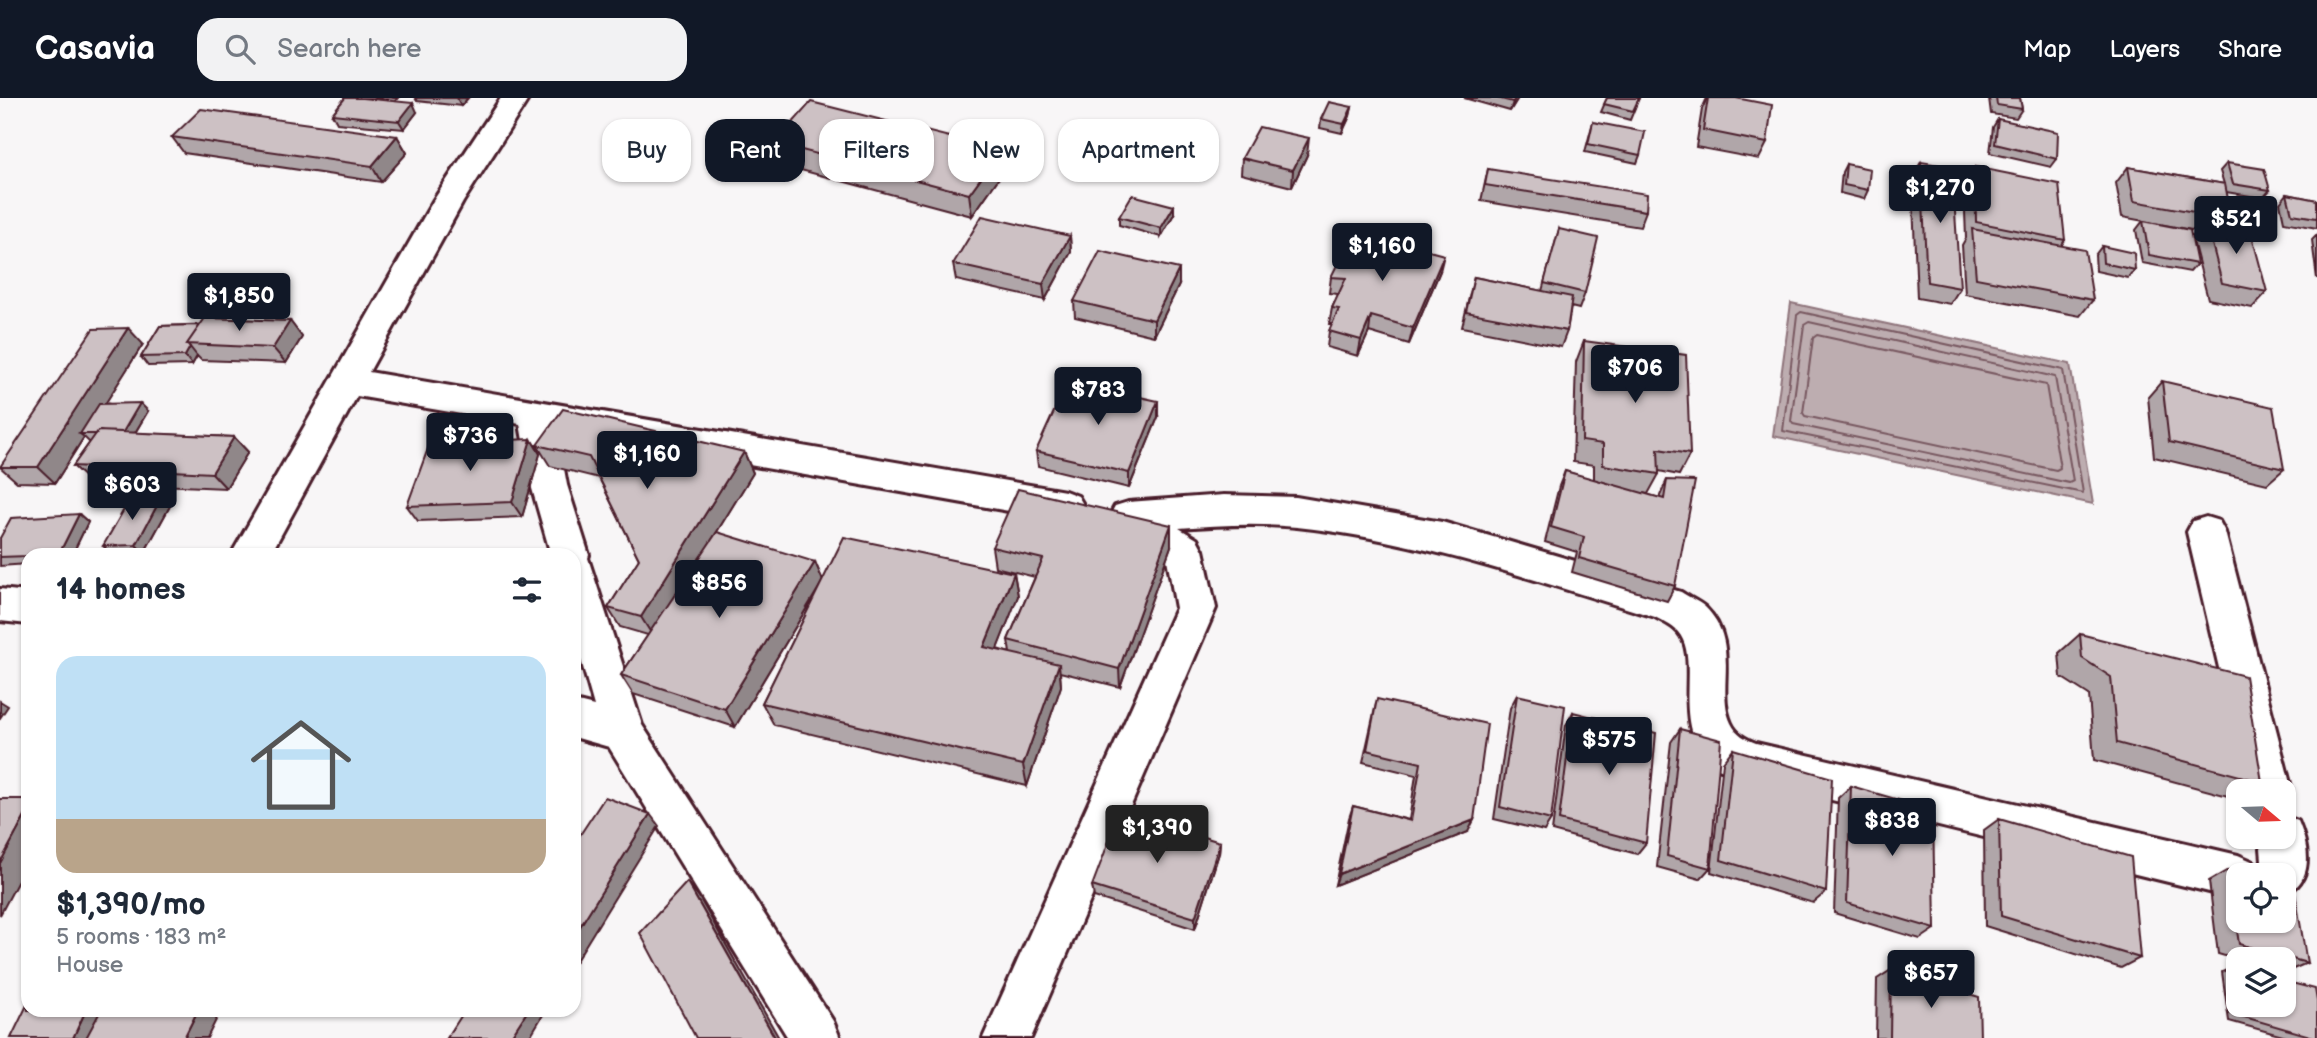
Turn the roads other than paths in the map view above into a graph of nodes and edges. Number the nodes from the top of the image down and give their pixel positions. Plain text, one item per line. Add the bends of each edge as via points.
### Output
1 (515, 98) edge
2 (345, 381) junction
3 (536, 414) junction
4 (1132, 517) junction
5 (2206, 532) dead end
6 (254, 548) edge
7 (568, 548) edge
8 (581, 592) edge
9 (0, 605) edge
10 (21, 607) edge
11 (581, 721) edge
12 (623, 732) junction
13 (2267, 779) edge
14 (2226, 874) edge
15 (816, 1038) edge
16 (1007, 1038) edge

1 - 2 street via 448,201
2 - 3 street
2 - 6 street
3 - 4 street
3 - 7 street via 548,485
4 - 14 street via 1224,510 1296,512 1442,537 1667,604 1692,619 1705,645 1708,716 1712,734 1726,749 1754,762
4 - 16 street via 1184,551 1196,608
5 - 13 street
8 - 12 street
9 - 10 street
11 - 12 street
12 - 15 street

